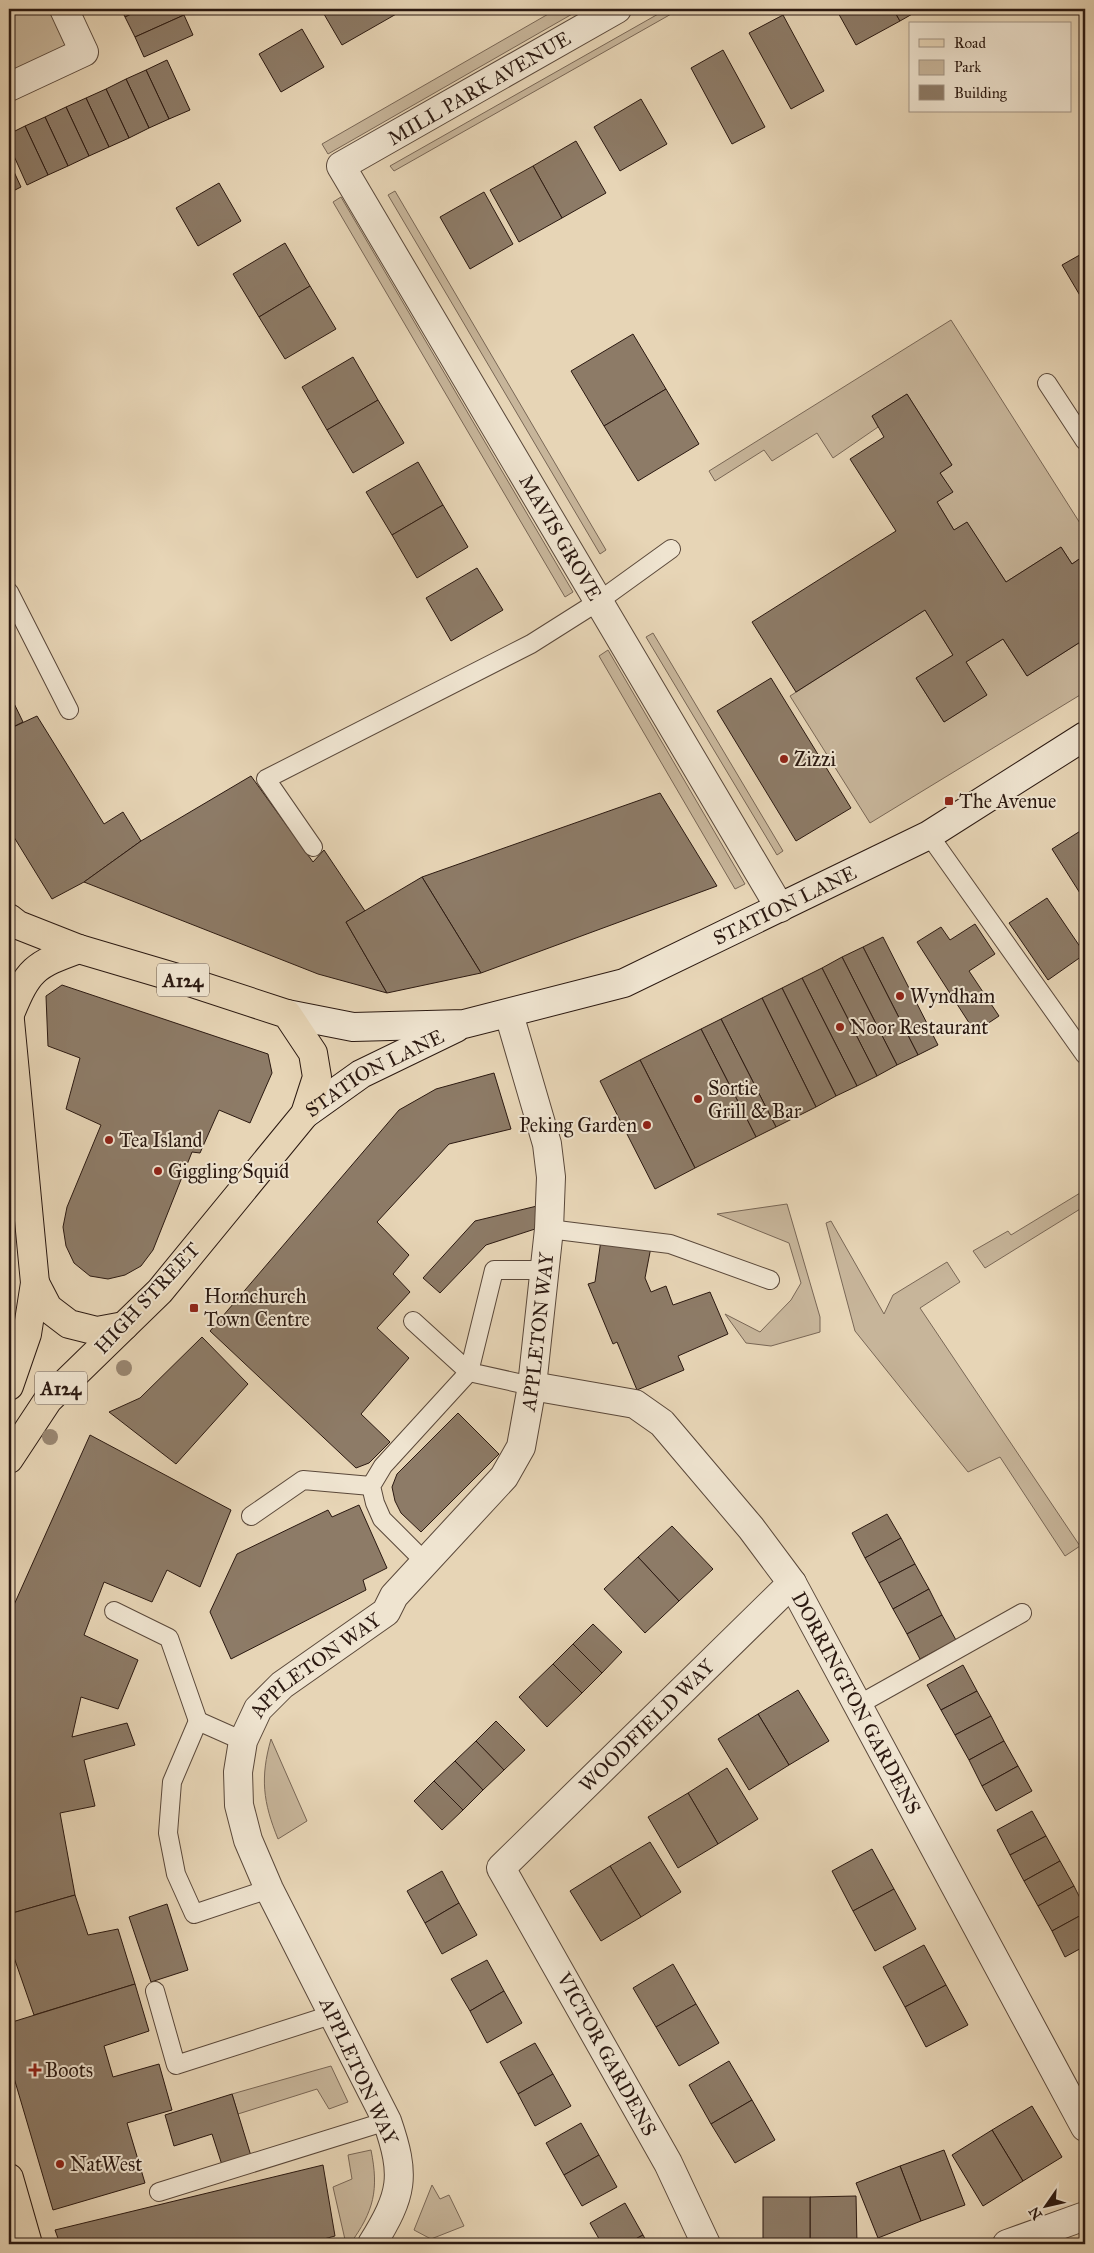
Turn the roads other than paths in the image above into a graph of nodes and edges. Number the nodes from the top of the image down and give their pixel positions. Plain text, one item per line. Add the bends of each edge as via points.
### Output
1 (64, 9) edge
2 (617, 9) edge
3 (9, 87) edge
4 (341, 166) joint
5 (1047, 383) dead end
6 (1085, 441) edge
7 (671, 549) dead end
8 (9, 592) edge
9 (599, 601) junction
10 (69, 710) dead end
11 (1085, 736) edge
12 (929, 835) junction
13 (313, 847) dead end
14 (780, 908) junction
15 (9, 918) edge
16 (79, 949) junction
17 (10, 1012) edge
18 (286, 1014) junction
19 (509, 1014) junction
20 (464, 1024) junction
21 (1085, 1055) edge
22 (305, 1114) junction
23 (549, 1229) junction
24 (545, 1270) junction
25 (770, 1280) dead end
26 (35, 1283) junction
27 (413, 1321) dead end
28 (124, 1326) junction
29 (468, 1372) junction
30 (9, 1386) edge
31 (532, 1386) junction
32 (9, 1459) edge
33 (371, 1486) junction
34 (251, 1516) dead end
35 (425, 1562) junction
36 (792, 1583) junction
37 (114, 1611) dead end
38 (1022, 1613) dead end
39 (858, 1705) junction
40 (198, 1721) junction
41 (243, 1741) junction
42 (501, 1868) joint
43 (269, 1889) junction
44 (155, 1991) dead end
45 (334, 2014) junction
46 (387, 2120) junction
47 (1085, 2127) edge
48 (9, 2178) edge
49 (159, 2192) dead end
50 (1085, 2216) edge
51 (28, 2244) edge
52 (372, 2244) edge
53 (706, 2244) edge
54 (1007, 2244) edge

1 - 3 street via 84,52
2 - 4 street, MILL PARK AVENUE
4 - 9 street, MAVIS GROVE
5 - 6 lane
7 - 9 lane
8 - 10 lane
9 - 13 lane via 531,644 266,779
9 - 14 street, MAVIS GROVE
11 - 12 street, STATION LANE
12 - 14 street, STATION LANE
12 - 21 lane
14 - 19 street, STATION LANE via 624,983
15 - 16 main road, A124 via 18,925
16 - 17 main road, A124 via 52,958 30,973
16 - 18 main road, STATION LANE / A124
17 - 26 main road, A124
18 - 20 street, STATION LANE via 353,1027
18 - 22 main road, STATION LANE / A124 via 313,1053 317,1077
19 - 20 street, STATION LANE
19 - 23 street, APPLETON WAY via 547,1144 552,1177
20 - 22 street, STATION LANE via 361,1074
22 - 28 main road, HIGH STREET / A124 via 171,1278
23 - 24 street, APPLETON WAY
23 - 25 lane via 670,1244
24 - 29 lane via 494,1270
24 - 31 street, APPLETON WAY
26 - 28 main road, A124 via 48,1308 69,1324 97,1331
26 - 30 main road, A124 via 27,1334
27 - 29 lane
28 - 32 main road, HIGH STREET / A124 via 48,1400
29 - 31 lane
29 - 33 lane via 383,1466
31 - 35 street, APPLETON WAY via 521,1447 504,1477
31 - 36 street, DORRINGTON GARDENS via 635,1404 662,1423 751,1528
33 - 34 lane via 303,1480
33 - 35 lane via 382,1519
35 - 41 street, APPLETON WAY via 394,1596 386,1612 282,1685 258,1709
36 - 39 street, DORRINGTON GARDENS
36 - 42 street, WOODFIELD WAY
37 - 40 lane via 169,1638
38 - 39 lane
39 - 47 street, DORRINGTON GARDENS
40 - 41 lane
40 - 43 lane via 172,1782 168,1833 176,1874 194,1914
41 - 43 street, APPLETON WAY via 238,1772 239,1805 248,1840
42 - 53 street, VICTOR GARDENS via 668,2163
43 - 45 street, APPLETON WAY
44 - 45 lane via 176,2065
45 - 46 street, APPLETON WAY
46 - 49 lane
46 - 52 street, APPLETON WAY via 401,2172 395,2201
48 - 51 main road
50 - 54 street

